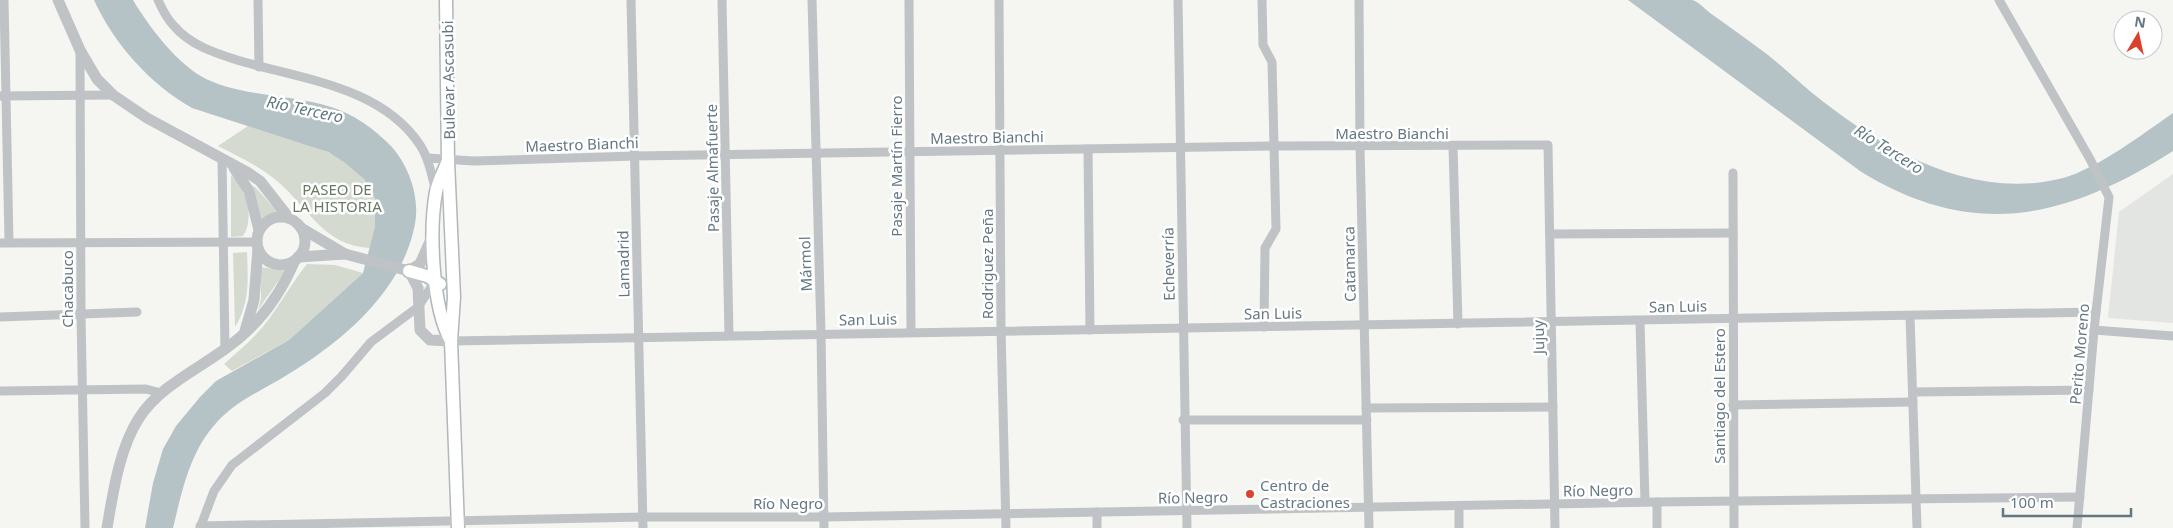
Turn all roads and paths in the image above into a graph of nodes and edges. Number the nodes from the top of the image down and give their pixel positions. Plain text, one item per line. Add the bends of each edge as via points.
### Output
1 (4, 0) edge
2 (58, 0) edge
3 (158, 0) edge
4 (258, 0) edge
5 (446, 0) edge
6 (631, 0) edge
7 (722, 0) edge
8 (812, 0) edge
9 (909, 0) edge
10 (999, 0) edge
11 (1178, 0) edge
12 (1262, 0) edge
13 (1359, 0) edge
14 (1999, 0) edge
15 (80, 50) junction
16 (259, 66) junction
17 (80, 94) junction
18 (113, 95) junction
19 (3, 96) edge
20 (1548, 145) joint
21 (1275, 146) junction
22 (1453, 146) junction
23 (1360, 147) junction
24 (1180, 148) junction
25 (1088, 149) junction
26 (1000, 150) junction
27 (910, 152) junction
28 (815, 153) junction
29 (725, 154) junction
30 (635, 156) junction
31 (427, 158) junction
32 (448, 161) junction
33 (227, 162) junction
34 (1732, 174) dead end
35 (436, 192) junction
36 (289, 218) junction
37 (301, 228) junction
38 (433, 233) junction
39 (1733, 233) junction
40 (1550, 234) junction
41 (258, 240) junction
42 (4, 242) edge
43 (80, 242) junction
44 (223, 242) junction
45 (345, 254) junction
46 (297, 259) junction
47 (409, 271) junction
48 (436, 281) junction
49 (418, 307) junction
50 (137, 312) dead end
51 (2096, 312) junction
52 (81, 315) junction
53 (1910, 316) junction
54 (0, 317) edge
55 (1733, 319) junction
56 (453, 320) junction
57 (1640, 320) junction
58 (1552, 322) junction
59 (1458, 324) junction
60 (1364, 326) junction
61 (1264, 327) junction
62 (1182, 329) junction
63 (1001, 330) junction
64 (1090, 330) junction
65 (2094, 330) junction
66 (911, 332) junction
67 (244, 333) junction
68 (821, 333) junction
69 (729, 335) junction
70 (638, 336) junction
71 (2173, 336) edge
72 (451, 341) junction
73 (225, 350) junction
74 (82, 390) junction
75 (2089, 390) junction
76 (0, 391) edge
77 (161, 393) junction
78 (1913, 397) junction
79 (1733, 405) junction
80 (1553, 407) junction
81 (1366, 408) junction
82 (1183, 420) junction
83 (1367, 420) junction
84 (2080, 498) junction
85 (1917, 500) junction
86 (1645, 502) junction
87 (1657, 502) junction
88 (1734, 502) junction
89 (1555, 504) junction
90 (1459, 507) junction
91 (1370, 508) junction
92 (1186, 511) junction
93 (1097, 512) junction
94 (1005, 514) junction
95 (824, 516) junction
96 (643, 517) junction
97 (576, 523) edge
98 (333, 525) edge
99 (456, 525) edge
100 (200, 527) edge
101 (85, 528) edge
102 (107, 528) edge
103 (643, 528) edge
104 (824, 528) edge
105 (1006, 528) edge
106 (1097, 528) edge
107 (1186, 528) edge
108 (1370, 528) edge
109 (1459, 528) edge
110 (1554, 528) edge
111 (1657, 528) edge
112 (1734, 528) edge
113 (1917, 528) edge
114 (2077, 528) edge

1 - 19 street
2 - 15 street
3 - 16 street via 174,26 190,40 215,53
4 - 16 street
5 - 32 main road, Bulevar Ascasubi
6 - 30 street, Lamadrid
7 - 29 street, Pasaje Almafuerte
8 - 28 street, Mármol
9 - 27 street, Pasaje Martín Fierro
10 - 26 street, Rodriguez Peña
11 - 24 street, Echeverría
12 - 21 street via 1263,44 1272,62
13 - 23 street, Catamarca
14 - 51 street, Perito Moreno via 2109,197
15 - 17 street, Chacabuco
15 - 18 street via 97,79
16 - 31 street via 335,86 364,98 406,126
17 - 18 street
17 - 19 street
17 - 43 street, Chacabuco
18 - 33 street via 147,118
19 - 42 street
20 - 22 street, Maestro Bianchi
20 - 40 street, Jujuy
21 - 23 street, Maestro Bianchi
21 - 24 street, Maestro Bianchi
21 - 61 street via 1276,229 1265,248
22 - 23 street, Maestro Bianchi
22 - 59 street
23 - 60 street, Catamarca
24 - 25 street, Maestro Bianchi
24 - 62 street, Echeverría
25 - 26 street, Maestro Bianchi
25 - 64 street
26 - 27 street, Maestro Bianchi
26 - 63 street, Rodriguez Peña
27 - 28 street, Maestro Bianchi
27 - 66 street, Pasaje Martín Fierro
28 - 29 street, Maestro Bianchi
28 - 68 street, Mármol
29 - 30 street, Maestro Bianchi
29 - 69 street, Pasaje Almafuerte
30 - 32 street, Maestro Bianchi
30 - 70 street, Lamadrid
31 - 32 street, Maestro Bianchi
31 - 35 street
32 - 35 main road
32 - 56 main road, Bulevar Ascasubi
33 - 36 street via 260,181
33 - 41 street via 249,191
33 - 44 street
34 - 39 street, Santiago del Estero
35 - 38 main road
36 - 37 street
36 - 41 street via 282,216 268,220
37 - 45 street
37 - 46 street via 305,243
38 - 47 street via 420,264
38 - 48 main road
39 - 40 street
39 - 55 street, Santiago del Estero
40 - 58 street, Jujuy
41 - 44 street
41 - 46 street via 265,259 272,263 288,264
41 - 67 street via 254,300
42 - 43 street
43 - 44 street
43 - 52 street, Chacabuco
44 - 73 street
45 - 46 street
45 - 47 street
46 - 67 street via 264,314
47 - 48 main road
47 - 49 street via 418,288
48 - 49 street
48 - 56 main road via 446,290
48 - 72 main road via 441,318
49 - 72 street via 424,336 438,342
49 - 100 street via 371,342 325,392 232,465 214,491
50 - 52 street
51 - 53 street, San Luis
51 - 65 street, Perito Moreno
52 - 54 street
52 - 74 street, Chacabuco
53 - 55 street, San Luis
53 - 78 street
55 - 57 street, San Luis
55 - 79 street, Santiago del Estero
56 - 72 main road
57 - 58 street, San Luis
57 - 86 street
58 - 59 street, San Luis
58 - 80 street, Jujuy
59 - 60 street, San Luis
60 - 61 street, San Luis
60 - 81 street, Catamarca
61 - 62 street, San Luis
62 - 64 street, San Luis
62 - 82 street, Echeverría
63 - 64 street, San Luis
63 - 66 street, San Luis
63 - 94 street, Rodriguez Peña
65 - 71 street
65 - 75 street, Perito Moreno
66 - 68 street, San Luis
67 - 73 street
68 - 69 street, San Luis
68 - 95 street, Mármol
69 - 70 street, San Luis
70 - 72 street, San Luis
70 - 96 street, Lamadrid
72 - 99 main road
73 - 77 street
74 - 76 street
74 - 77 street via 146,388
74 - 101 street, Chacabuco
75 - 78 street
75 - 84 street, Perito Moreno
77 - 102 street via 133,430 115,481
78 - 79 street
78 - 85 street
79 - 88 street, Santiago del Estero
80 - 81 street
80 - 89 street, Jujuy
81 - 83 street, Catamarca
82 - 83 street
82 - 92 street, Echeverría
83 - 91 street, Catamarca
84 - 85 street, Río Negro
84 - 114 street, Perito Moreno
85 - 88 street, Río Negro
85 - 113 street
86 - 87 street, Río Negro
86 - 89 street, Río Negro
87 - 88 street, Río Negro
87 - 111 street
88 - 112 street, Santiago del Estero
89 - 90 street, Río Negro
89 - 110 street, Jujuy
90 - 91 street, Río Negro
90 - 109 street
91 - 92 street, Río Negro
91 - 108 street, Catamarca
92 - 93 street, Río Negro
92 - 107 street, Echeverría
93 - 94 street, Río Negro
93 - 106 street
94 - 95 street, Río Negro
94 - 105 street, Rodriguez Peña
95 - 96 street, Río Negro
95 - 104 street, Mármol
96 - 97 street, Río Negro
96 - 103 street, Lamadrid
97 - 99 street, Río Negro
98 - 99 street, Río Negro
98 - 100 street, Río Negro

